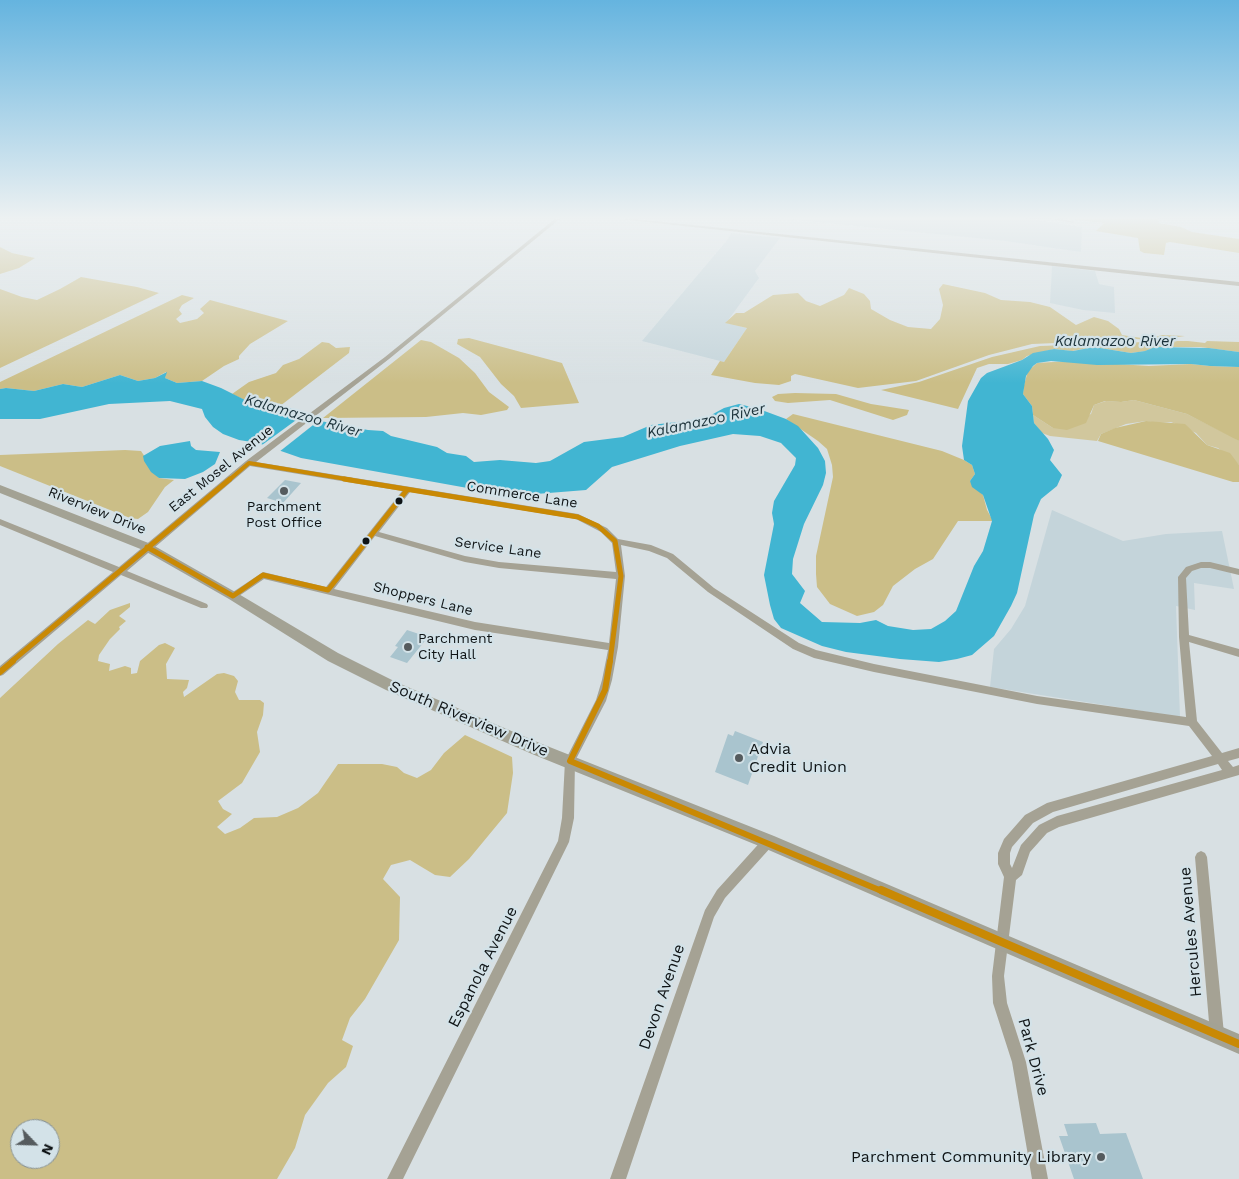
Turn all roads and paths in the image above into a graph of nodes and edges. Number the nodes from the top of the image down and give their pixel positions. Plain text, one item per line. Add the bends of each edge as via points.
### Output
1 (491, 273) edge
2 (1135, 273) edge
3 (1239, 284) edge
4 (248, 463) junction
5 (0, 489) edge
6 (407, 490) junction
7 (0, 522) edge
8 (373, 534) junction
9 (615, 541) junction
10 (147, 547) junction
11 (121, 571) junction
12 (1239, 572) edge
13 (621, 576) junction
14 (328, 590) junction
15 (233, 596) junction
16 (204, 606) dead end
17 (1184, 637) junction
18 (613, 647) junction
19 (1239, 653) edge
20 (0, 672) edge
21 (1192, 722) junction
22 (1239, 753) edge
23 (1220, 758) junction
24 (570, 761) junction
25 (1235, 771) edge
26 (768, 842) junction
27 (1201, 857) dead end
28 (1010, 877) junction
29 (1003, 943) junction
30 (1217, 1034) junction
31 (1239, 1044) edge
32 (396, 1179) edge
33 (618, 1179) edge
34 (1040, 1179) edge

1 - 4 street, East Mosel Avenue via 387,358
2 - 3 street
4 - 6 street, Commerce Lane
4 - 10 street, East Mosel Avenue
5 - 10 street, Riverview Drive
6 - 8 street
6 - 9 street, Commerce Lane via 578,518 598,526
7 - 11 street
8 - 13 street, Service Lane via 465,559
8 - 14 street
9 - 13 street
9 - 21 street via 651,548 670,556 711,590 796,646 814,654 1037,700
10 - 11 street, East Mosel Avenue
10 - 15 street, Riverview Drive
11 - 16 street
11 - 20 street, East Mosel Avenue
12 - 17 street via 1210,565 1197,566 1185,572 1181,587
13 - 18 street
14 - 15 street, Shoppers Lane via 263,575
14 - 18 street, Shoppers Lane via 475,626
15 - 24 street, South Riverview Drive via 333,657 391,686
17 - 19 street
17 - 21 street
18 - 24 street via 601,701
21 - 23 street
22 - 23 street
23 - 25 street
23 - 28 street via 1051,807 1029,819 1008,843 1004,853 1004,864
24 - 26 street, South Riverview Drive
24 - 32 street, Espanola Avenue via 568,818 563,842
25 - 28 street via 1056,822 1043,829 1025,849 1018,871
26 - 29 street, South Riverview Drive
26 - 33 street, Devon Avenue via 721,894 709,914
27 - 30 street, Hercules Avenue
28 - 29 street, Park Drive
29 - 30 street, South Riverview Drive
29 - 34 street, Park Drive via 998,976 1000,1002 1019,1062
30 - 31 street, South Riverview Drive

